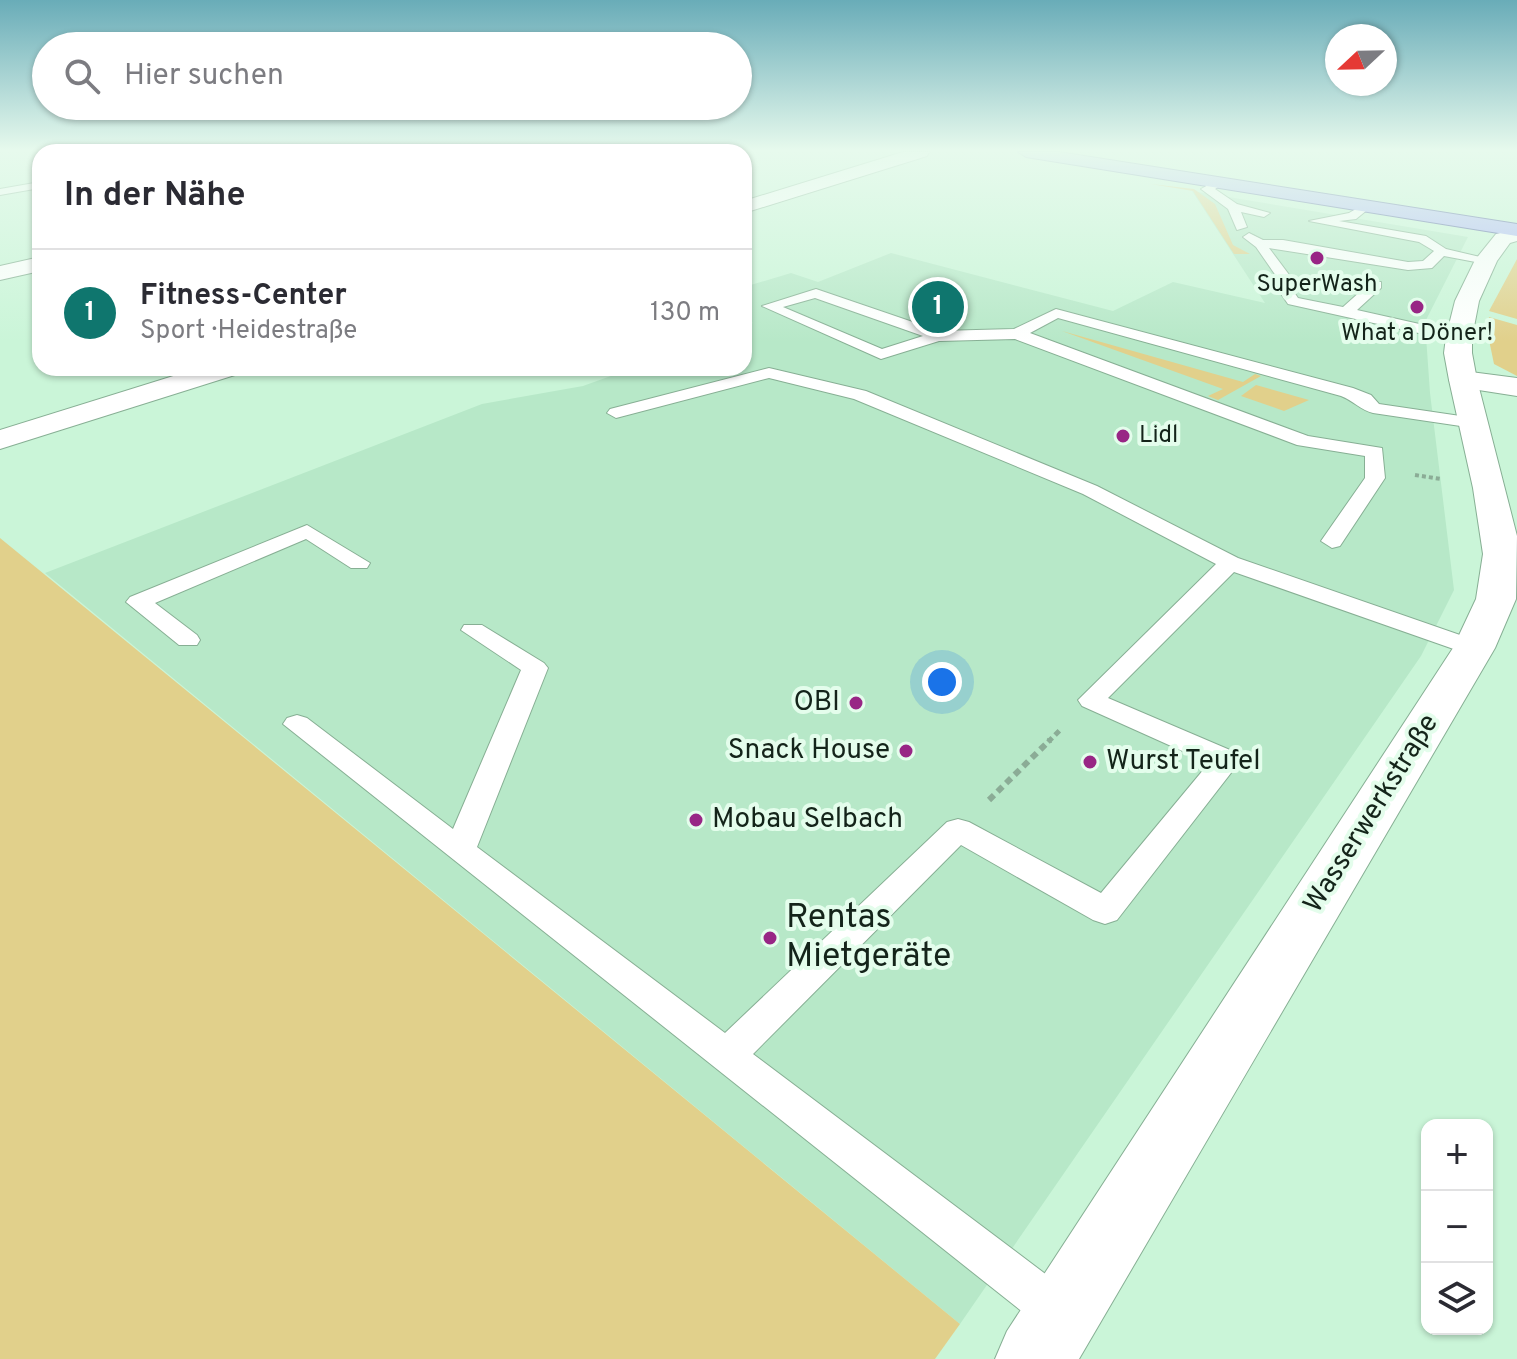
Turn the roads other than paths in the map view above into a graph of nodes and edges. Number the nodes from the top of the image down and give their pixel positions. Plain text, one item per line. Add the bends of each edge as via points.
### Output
1 (1237, 215) edge
2 (1353, 215) edge
3 (1397, 215) edge
4 (1308, 224) junction
5 (1490, 244) edge
6 (1261, 246) junction
7 (1286, 248) junction
8 (1345, 263) dead end
9 (32, 266) edge
10 (1408, 266) junction
11 (0, 273) edge
12 (1376, 285) dead end
13 (1345, 313) junction
14 (1017, 334) junction
15 (938, 336) junction
16 (203, 376) edge
17 (1465, 380) junction
18 (1517, 387) edge
19 (616, 413) dead end
20 (1374, 438) junction
21 (0, 440) edge
22 (1332, 541) dead end
23 (1509, 557) edge
24 (359, 563) dead end
25 (1230, 563) junction
26 (473, 630) dead end
27 (188, 640) dead end
28 (1474, 648) junction
29 (297, 724) dead end
30 (460, 850) junction
31 (726, 1057) junction
32 (1049, 1337) edge

1 - 6 lane via 1244,231
2 - 4 lane
3 - 5 main road
4 - 5 lane via 1422,239 1439,248
4 - 7 lane
5 - 10 lane
5 - 17 main road, Wasserwerkstraße via 1467,301
6 - 7 lane
6 - 13 lane via 1289,284 1284,288 1293,301
7 - 10 lane
8 - 10 lane
9 - 11 main road
12 - 13 lane
13 - 17 lane
14 - 15 lane
14 - 20 lane via 1304,441
14 - 20 lane via 1056,313 1347,392 1365,399
15 - 15 lane via 816,293 769,306 881,354
16 - 21 main road
17 - 18 main road
17 - 20 lane
17 - 23 main road, Wasserwerkstraße
19 - 25 lane via 769,373 860,395 1090,490
20 - 22 lane via 1375,478
23 - 28 main road, Wasserwerkstraße
24 - 27 lane via 307,531 138,602
25 - 28 lane
25 - 31 lane via 1091,700 1227,760 1105,911 958,830
26 - 30 lane via 535,668
28 - 32 main road, Wasserwerkstraße
29 - 30 lane
30 - 31 lane
31 - 32 lane

